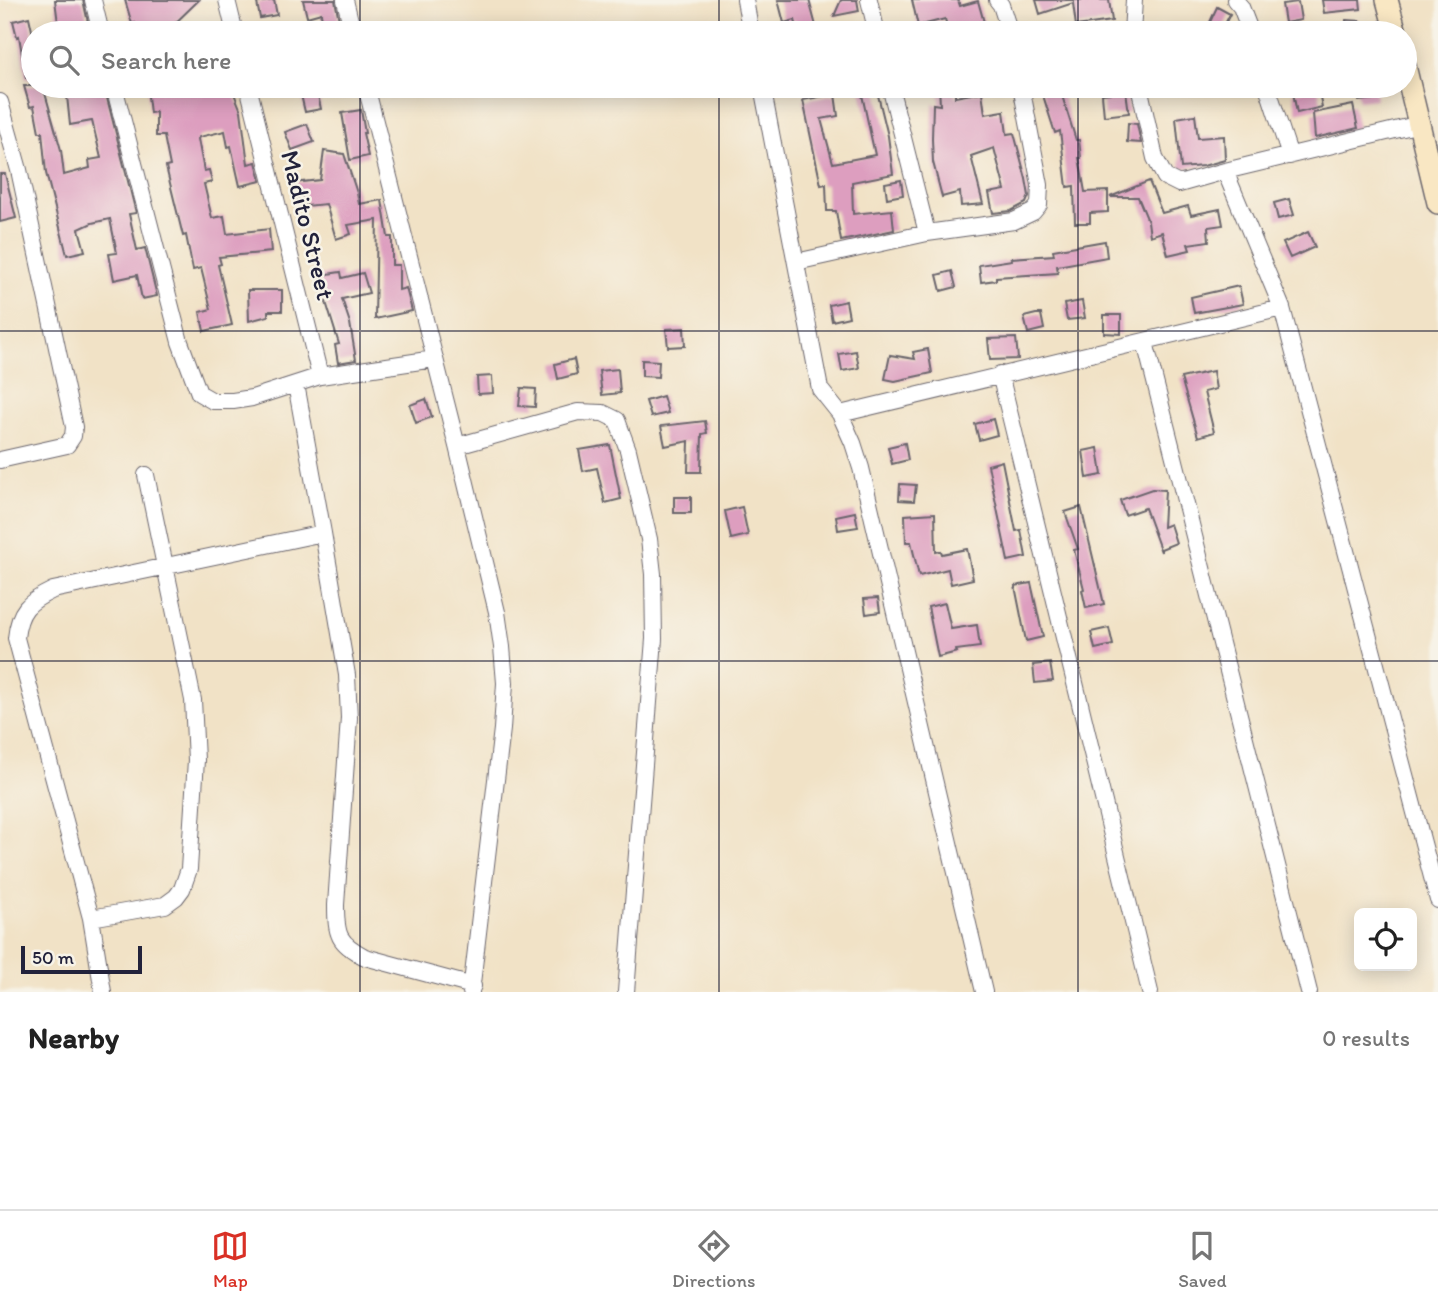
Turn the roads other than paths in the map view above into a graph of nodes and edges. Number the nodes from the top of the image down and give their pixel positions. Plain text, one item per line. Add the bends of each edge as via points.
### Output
1 (93, 0) edge
2 (227, 0) edge
3 (345, 0) edge
4 (745, 0) edge
5 (869, 0) edge
6 (997, 0) edge
7 (1134, 0) edge
8 (1235, 0) edge
9 (1387, 0) edge
10 (98, 21) edge
11 (232, 21) edge
12 (350, 21) edge
13 (749, 21) edge
14 (874, 21) edge
15 (1006, 21) edge
16 (1133, 21) edge
17 (1246, 21) edge
18 (1393, 21) edge
19 (117, 98) edge
20 (251, 98) edge
21 (369, 98) edge
22 (764, 98) edge
23 (893, 98) edge
24 (1023, 98) edge
25 (1142, 98) edge
26 (1271, 98) edge
27 (1413, 98) edge
28 (0, 102) edge
29 (1420, 124) junction
30 (1290, 156) junction
31 (1225, 171) junction
32 (1438, 203) edge
33 (928, 233) junction
34 (796, 262) junction
35 (1282, 308) junction
36 (1145, 342) junction
37 (434, 359) junction
38 (1000, 374) junction
39 (320, 376) junction
40 (296, 384) junction
41 (840, 414) junction
42 (457, 446) junction
43 (0, 460) edge
44 (146, 475) dead end
45 (323, 533) junction
46 (167, 567) junction
47 (1438, 900) edge
48 (91, 918) junction
49 (472, 989) edge
50 (103, 992) edge
51 (626, 992) edge
52 (984, 992) edge
53 (1150, 992) edge
54 (1309, 992) edge

1 - 10 street
2 - 11 street
3 - 12 street
4 - 13 street
5 - 14 street
6 - 15 street
7 - 16 street
8 - 17 street
9 - 18 street
19 - 40 street via 180,342 198,393 213,401 233,401
20 - 39 street, Madito Street
21 - 37 street
22 - 34 street
23 - 33 street
24 - 33 street via 1040,185 1039,205 1027,217 1014,221
25 - 31 street via 1156,159 1165,177 1180,184
26 - 30 street
27 - 29 street
28 - 43 street via 74,427 71,441 61,448
29 - 30 street
29 - 32 street
30 - 31 street
31 - 35 street
33 - 34 street
34 - 41 street via 820,389
35 - 36 street
35 - 47 street
36 - 38 street
36 - 54 street
37 - 39 street
37 - 42 street
38 - 41 street
38 - 53 street
39 - 40 street
40 - 45 street
41 - 52 street via 861,468
42 - 49 street via 497,612 505,683
42 - 51 street via 593,411 617,420 628,450 649,540 654,606
44 - 46 street
45 - 46 street
45 - 49 street via 347,675 349,718 336,905 339,939 365,957
46 - 48 street via 196,733 189,869 182,889 165,905
46 - 48 street via 53,590 25,608 18,620 20,660
48 - 50 street

